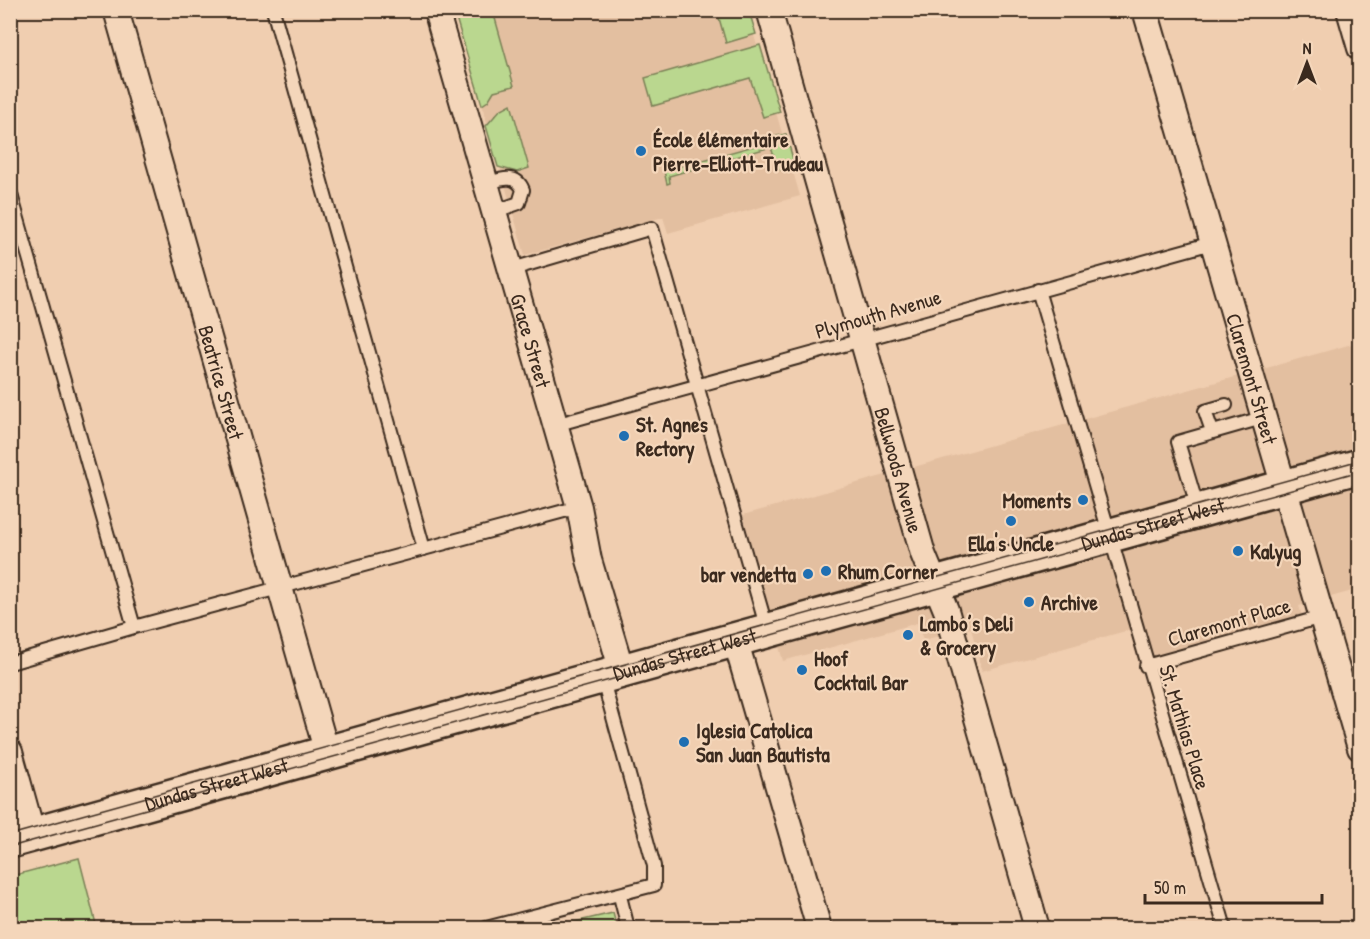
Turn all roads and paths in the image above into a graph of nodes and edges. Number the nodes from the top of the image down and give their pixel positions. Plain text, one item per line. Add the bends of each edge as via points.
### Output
1 (116, 10) edge
2 (273, 10) edge
3 (436, 10) edge
4 (769, 10) edge
5 (1145, 10) edge
6 (1348, 10) edge
7 (1359, 48) edge
8 (485, 184) junction
9 (10, 191) edge
10 (493, 212) junction
11 (1212, 243) junction
12 (509, 270) junction
13 (1038, 290) junction
14 (861, 339) junction
15 (698, 385) junction
16 (1226, 405) dead end
17 (1262, 418) junction
18 (555, 425) junction
19 (1212, 431) junction
20 (1359, 466) edge
21 (1282, 487) junction
22 (579, 507) junction
23 (1198, 511) junction
24 (1109, 536) junction
25 (424, 549) junction
26 (935, 584) junction
27 (279, 588) junction
28 (1322, 617) junction
29 (134, 627) junction
30 (768, 630) junction
31 (735, 639) junction
32 (10, 663) edge
33 (1146, 666) junction
34 (612, 674) junction
35 (1359, 748) edge
36 (10, 752) edge
37 (327, 753) junction
38 (22, 838) edge
39 (620, 896) junction
40 (486, 928) edge
41 (628, 928) edge
42 (819, 928) edge
43 (1037, 928) edge
44 (1225, 928) edge

1 - 27 street, Beatrice Street
2 - 25 lane
3 - 8 street, Grace Street
4 - 14 street, Bellwoods Avenue
5 - 11 street, Claremont Street
6 - 7 street
8 - 10 street, Grace Street
8 - 10 lane via 509,178 523,190 519,203
9 - 29 lane
10 - 12 street, Grace Street
11 - 13 lane, Plymouth Avenue
11 - 17 street, Claremont Street
12 - 15 lane via 652,228
12 - 18 street, Grace Street
13 - 14 lane, Plymouth Avenue
13 - 24 lane, St. Mathias Place
14 - 15 lane, Plymouth Avenue
14 - 26 street, Bellwoods Avenue
15 - 18 lane, Plymouth Avenue
15 - 30 lane
16 - 19 lane via 1205,411
17 - 19 lane
17 - 21 street, Claremont Street
18 - 22 street, Grace Street
19 - 23 lane via 1178,442
20 - 21 main road, Dundas Street West
21 - 23 main road, Dundas Street West
21 - 28 street, Claremont Street
22 - 25 lane
22 - 34 street, Grace Street
23 - 24 main road, Dundas Street West
24 - 26 main road, Dundas Street West
24 - 33 lane, St. Mathias Place
25 - 27 lane
26 - 30 main road, Dundas Street West
26 - 43 street, Bellwoods Avenue
27 - 29 lane
27 - 37 street, Beatrice Street
28 - 33 lane, Claremont Place
28 - 35 street, Claremont Street
29 - 32 lane
30 - 31 main road, Dundas Street West
31 - 34 main road, Dundas Street West
31 - 42 street
33 - 44 lane, St. Mathias Place
34 - 37 main road, Dundas Street West
34 - 39 lane via 656,879 648,889
36 - 38 street
37 - 38 main road, Dundas Street West
39 - 40 lane
39 - 41 lane

